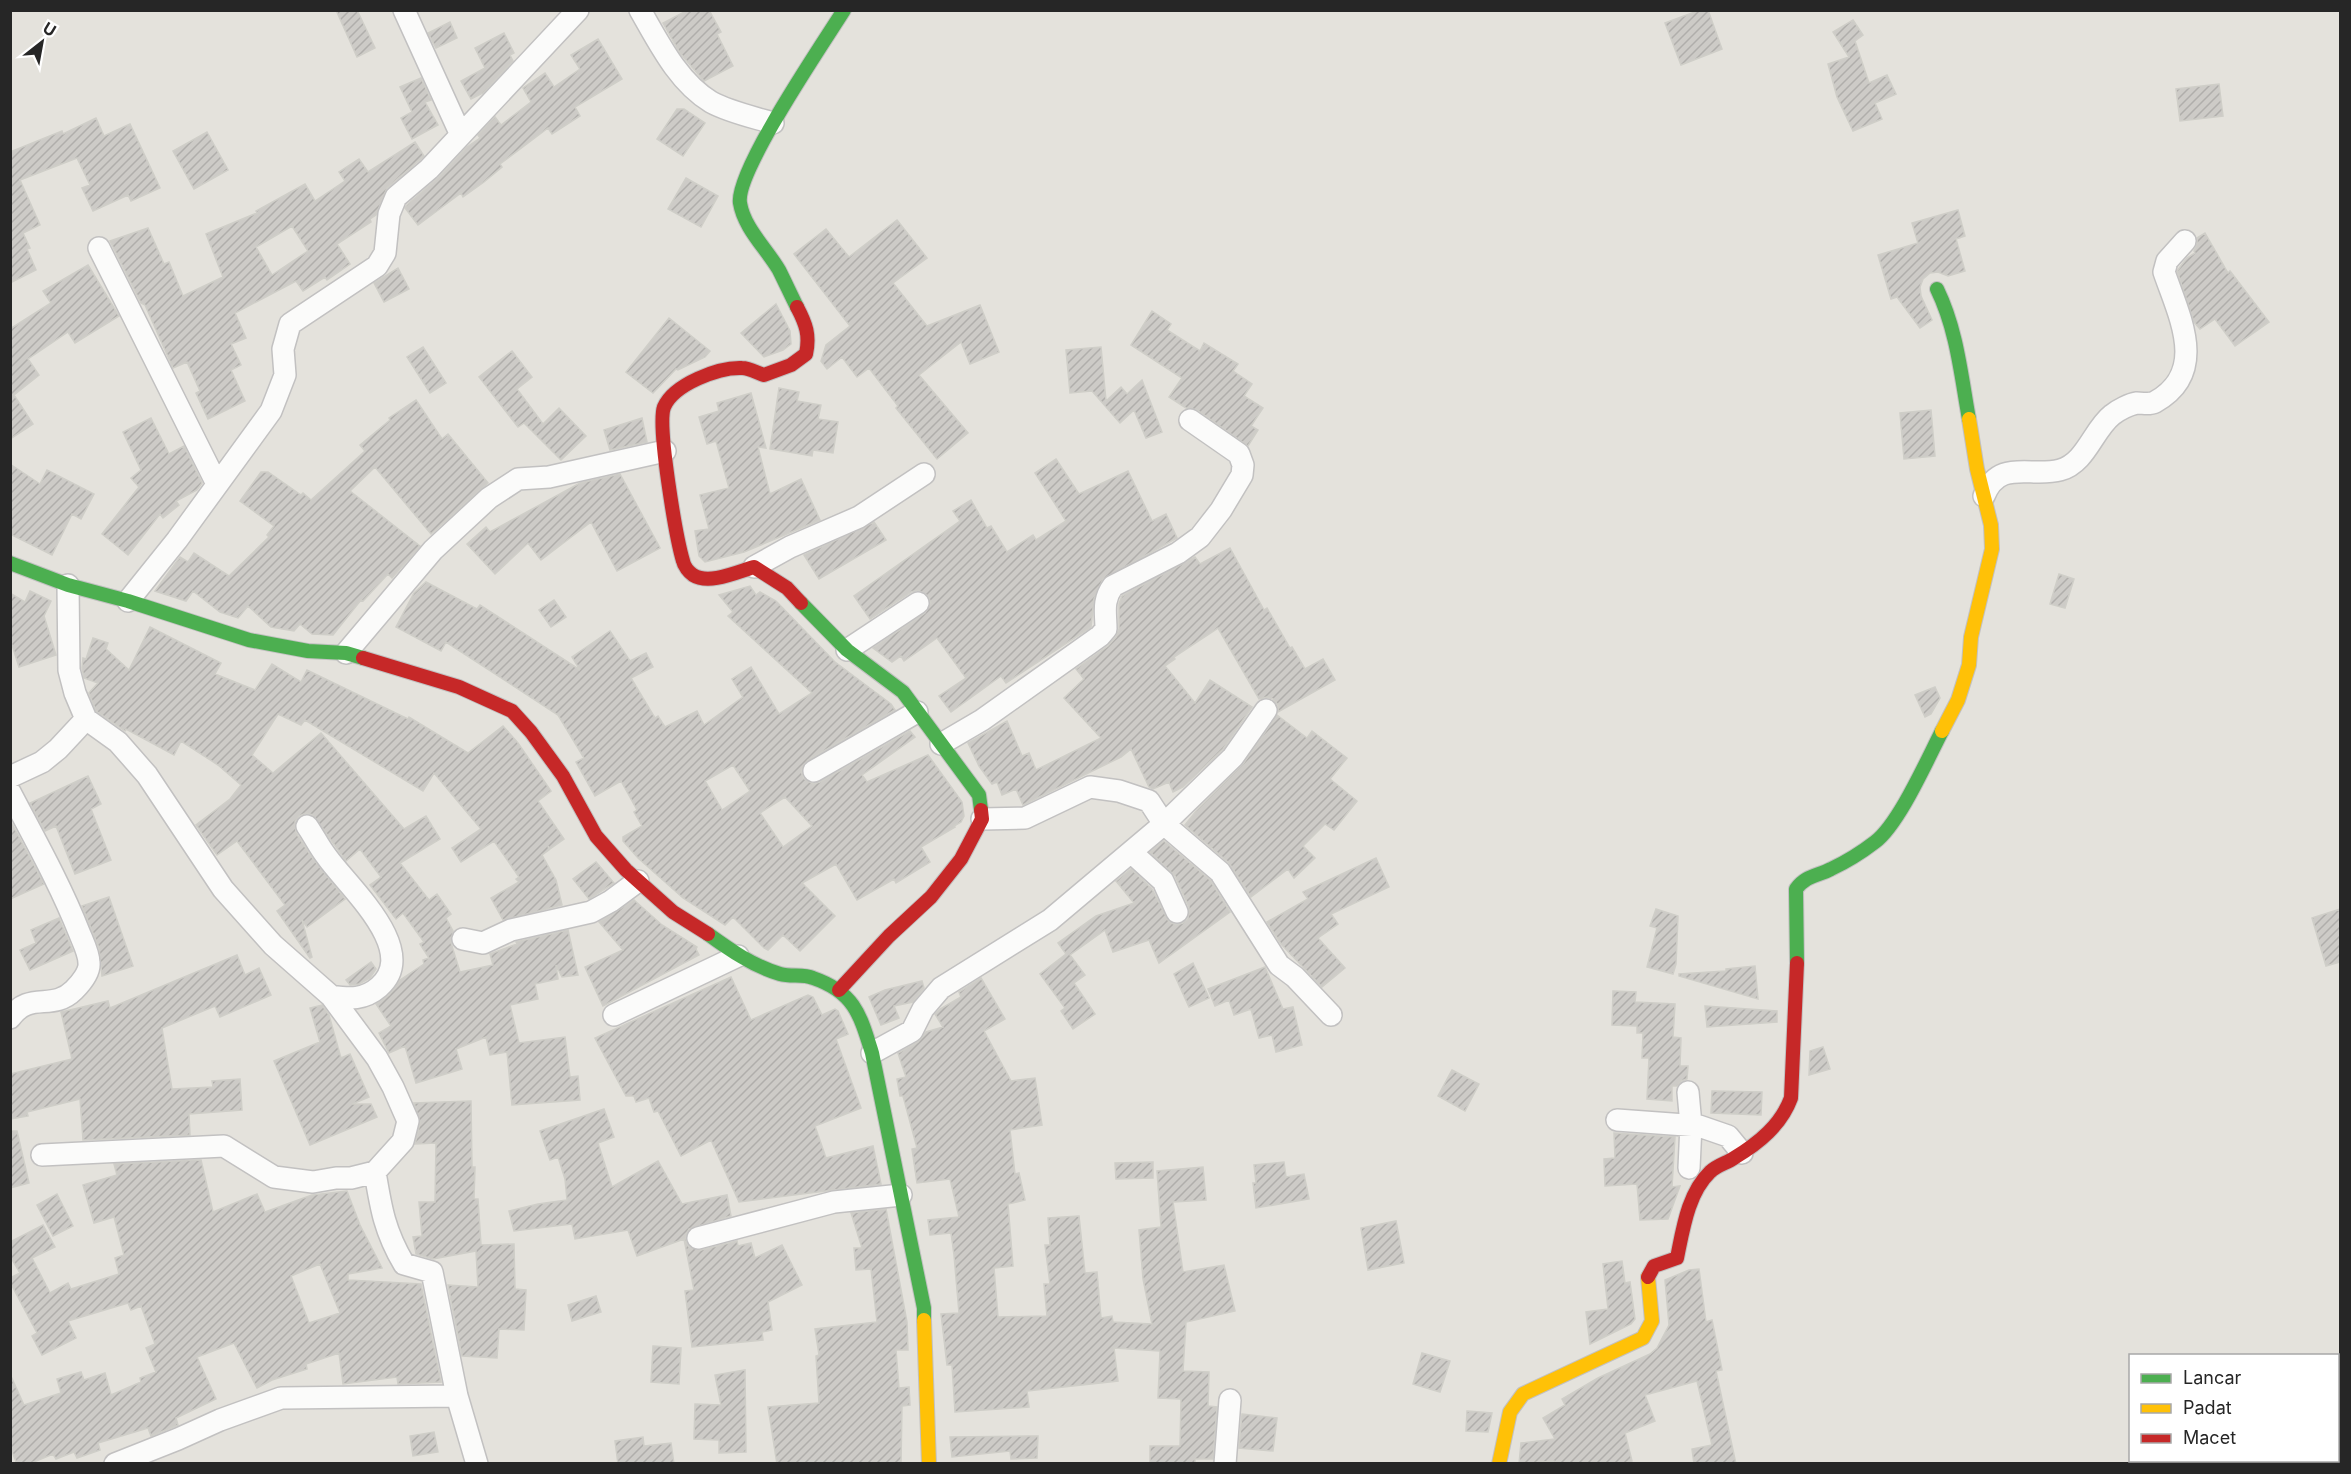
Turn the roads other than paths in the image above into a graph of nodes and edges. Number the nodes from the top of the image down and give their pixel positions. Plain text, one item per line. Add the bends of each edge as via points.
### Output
1 (404, 10) edge
2 (578, 10) edge
3 (640, 10) edge
4 (844, 10) edge
5 (773, 123) junction
6 (460, 133) junction
7 (2185, 241) dead end
8 (99, 248) dead end
9 (1937, 289) dead end
10 (1190, 420) dead end
11 (665, 451) junction
12 (924, 474) dead end
13 (217, 484) junction
14 (1984, 496) junction
15 (10, 563) edge
16 (754, 567) junction
17 (68, 585) junction
18 (128, 601) junction
19 (918, 603) dead end
20 (847, 650) junction
21 (346, 653) junction
22 (1266, 710) dead end
23 (917, 712) junction
24 (86, 719) junction
25 (940, 744) junction
26 (814, 771) dead end
27 (10, 777) edge
28 (10, 792) edge
29 (982, 819) junction
30 (1164, 824) junction
31 (307, 826) dead end
32 (1131, 852) junction
33 (638, 881) junction
34 (1177, 912) dead end
35 (463, 939) dead end
36 (738, 956) junction
37 (838, 990) junction
38 (331, 996) junction
39 (1330, 1015) dead end
40 (615, 1016) dead end
41 (10, 1018) edge
42 (872, 1053) junction
43 (1688, 1092) dead end
44 (1617, 1120) dead end
45 (1691, 1125) junction
46 (1742, 1153) junction
47 (42, 1155) dead end
48 (1689, 1168) dead end
49 (375, 1172) junction
50 (901, 1195) junction
51 (698, 1238) dead end
52 (457, 1396) junction
53 (1230, 1400) dead end
54 (115, 1464) edge
55 (477, 1464) edge
56 (929, 1464) edge
57 (1225, 1464) edge
58 (1499, 1464) edge

1 - 6 street
2 - 6 street
3 - 5 street via 662,49 688,83 712,102
4 - 5 street
5 - 11 street via 742,185 740,202 748,226 778,269 807,326 806,354 777,372 764,375 745,368 725,369 685,386 664,408
6 - 13 street via 396,197 389,214 385,253 377,266 290,324 283,350 285,375 271,411
7 - 14 street via 2167,261 2164,272 2187,340 2186,364 2177,382 2151,404 2134,403 2113,414 2078,459 2060,470 2007,474 1989,483
8 - 13 street
9 - 14 street via 1955,339
10 - 25 street via 1239,453 1244,465 1221,510 1200,537 1113,586 1104,608 1106,629 1100,636 982,720
11 - 16 street via 676,531 683,563 691,574 704,580
11 - 21 street via 549,477 518,479 489,498 433,550
12 - 16 street via 859,517
13 - 18 street
14 - 46 street via 1992,549 1971,637 1969,665 1958,700 1908,796 1877,841 1830,870 1810,876 1796,889 1791,1098 1780,1122
15 - 17 street
16 - 20 street via 787,588
17 - 18 street
17 - 24 street via 69,670
18 - 21 street via 249,640 308,651
19 - 20 street
20 - 23 street via 903,692
21 - 33 street via 459,687 512,711 563,776 596,836
22 - 30 street via 1233,757
23 - 25 street
23 - 26 street
24 - 27 street via 42,762
24 - 38 street via 118,742 147,776 223,889 273,945
25 - 29 street via 979,795
28 - 41 street via 74,919 89,962 88,971 74,991 58,1001 34,1002 18,1008
29 - 30 street via 1025,818 1090,787 1149,801
29 - 37 street via 961,860 931,897
30 - 32 street
30 - 39 street via 1220,872 1280,965
31 - 38 street via 377,920 391,954 390,972 368,995 349,999
32 - 34 street via 1163,881
32 - 42 street via 1050,920 940,988 912,1030
33 - 35 street via 591,912 518,927 483,943
33 - 36 street via 673,912
36 - 37 street via 781,974 811,976
36 - 40 street
37 - 42 street via 851,1000 860,1015
38 - 49 street via 377,1058 408,1121 403,1141
42 - 50 street
43 - 45 street
44 - 45 street
45 - 46 street via 1728,1136
45 - 48 street
46 - 58 street via 1711,1171 1697,1188 1677,1258 1652,1266 1648,1274 1652,1324 1643,1338 1523,1394 1510,1412
47 - 49 street via 224,1146 274,1177 313,1182
49 - 52 street via 390,1240 404,1264 432,1272
50 - 51 street via 834,1202
50 - 56 street via 924,1308
52 - 54 street via 281,1398
52 - 55 street
53 - 57 street

